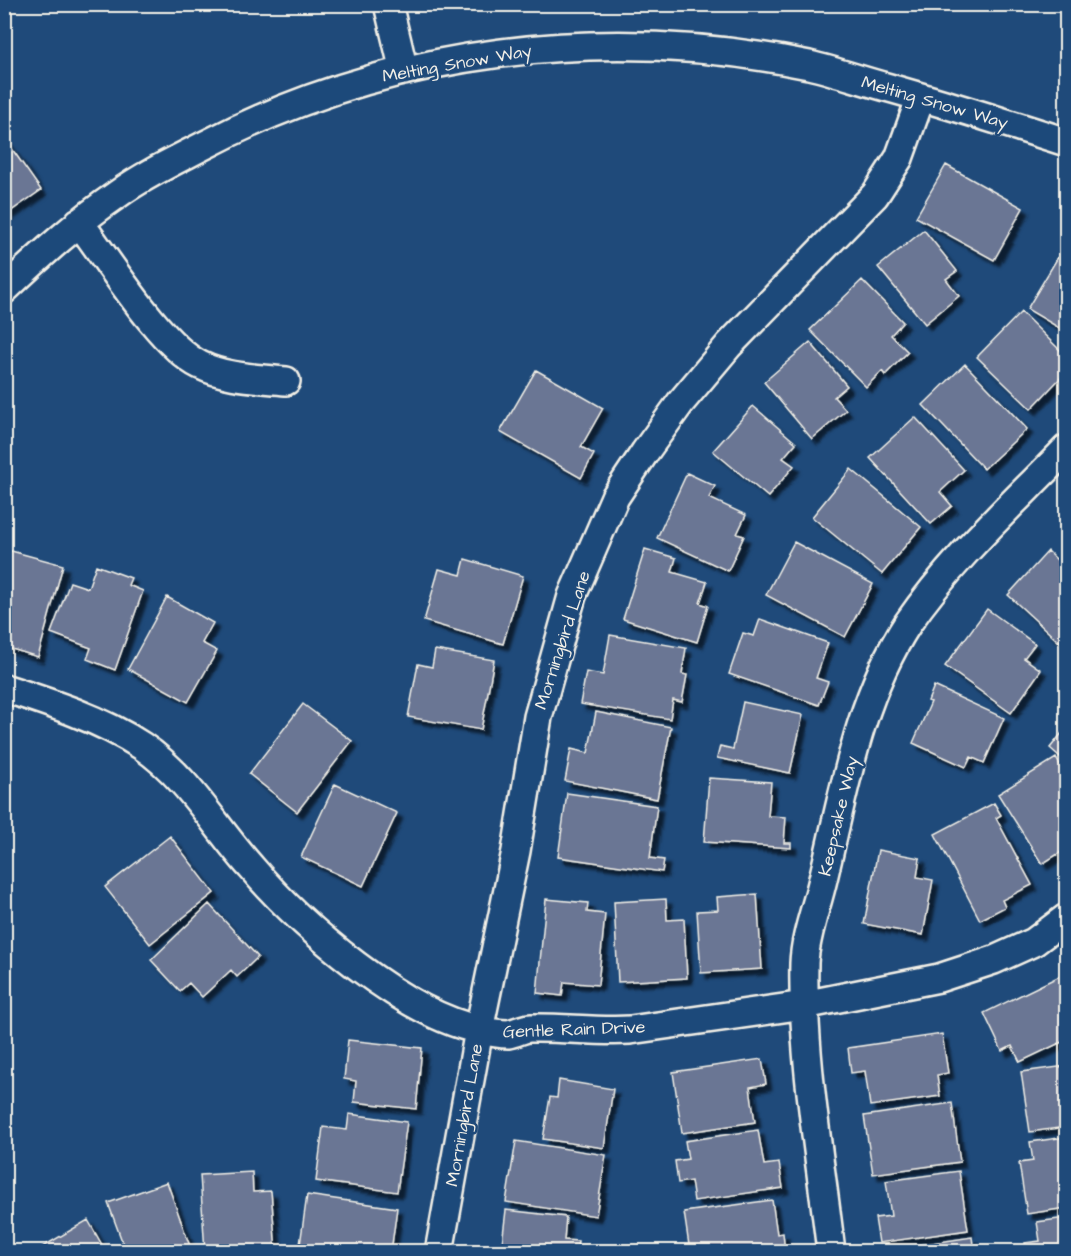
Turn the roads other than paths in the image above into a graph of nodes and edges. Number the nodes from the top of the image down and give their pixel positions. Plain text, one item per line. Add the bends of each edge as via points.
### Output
1 (388, 4) edge
2 (404, 71) junction
3 (921, 97) junction
4 (1066, 142) edge
5 (79, 222) junction
6 (4, 290) edge
7 (286, 381) dead end
8 (1066, 449) edge
9 (4, 688) edge
10 (1066, 918) edge
11 (804, 1005) junction
12 (479, 1030) junction
13 (439, 1251) edge
14 (831, 1251) edge

1 - 2 street
2 - 3 street, Melting Snow Way via 468,57 550,47 657,45 810,66
2 - 5 street, Melting Snow Way via 340,86 240,126 130,186
3 - 4 street, Melting Snow Way
3 - 12 street, Morningbird Lane via 899,158 876,195 729,345 681,402 615,497 572,596 538,717 516,851
5 - 6 street, Melting Snow Way
5 - 7 street via 174,347 201,365 240,377
8 - 11 street, Keepsake Way via 956,563 909,623 877,680 856,740 804,959
9 - 12 street, Gentle Rain Drive via 74,713 142,747 189,790 249,866 318,935 395,992
10 - 11 street, Gentle Rain Drive via 1034,942 994,960 939,978
11 - 12 street, Gentle Rain Drive via 630,1030 528,1028 508,1034
11 - 14 street, Keepsake Way
12 - 13 street, Morningbird Lane

